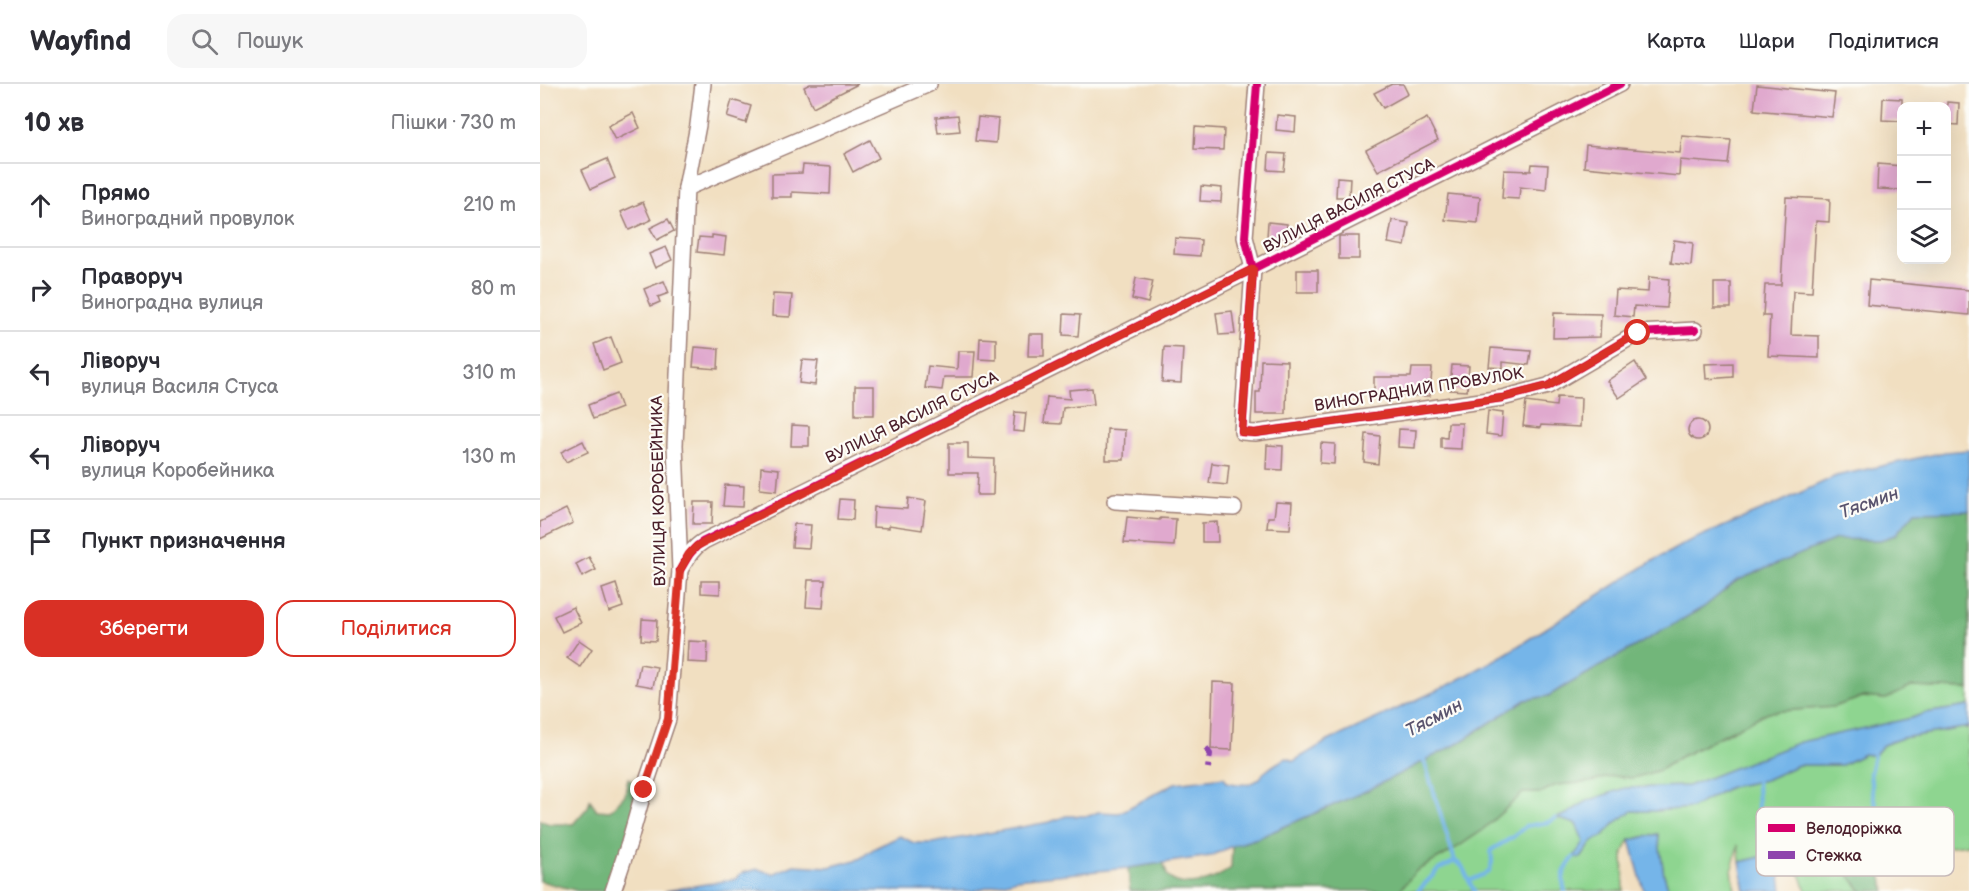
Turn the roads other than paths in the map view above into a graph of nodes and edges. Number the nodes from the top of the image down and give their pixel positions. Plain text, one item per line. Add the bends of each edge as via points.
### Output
1 (703, 84) edge
2 (928, 84) edge
3 (1257, 84) edge
4 (1620, 84) edge
5 (686, 188) junction
6 (1253, 269) junction
7 (1695, 330) dead end
8 (1115, 501) dead end
9 (1234, 508) dead end
10 (680, 570) junction
11 (613, 891) edge

1 - 5 street, ВУЛИЦЯ КОРОБЕЙНИКА
2 - 5 street
3 - 6 street via 1245,237
4 - 6 street, ВУЛИЦЯ ВАСИЛЯ СТУСА
5 - 10 street, ВУЛИЦЯ КОРОБЕЙНИКА via 675,445
6 - 7 street, ВИНОГРАДНИЙ ПРОВУЛОК via 1242,432 1502,398 1548,386 1638,333
6 - 10 street, ВУЛИЦЯ ВАСИЛЯ СТУСА via 704,541 689,554
8 - 9 street
10 - 11 street, ВУЛИЦЯ КОРОБЕЙНИКА via 668,719

